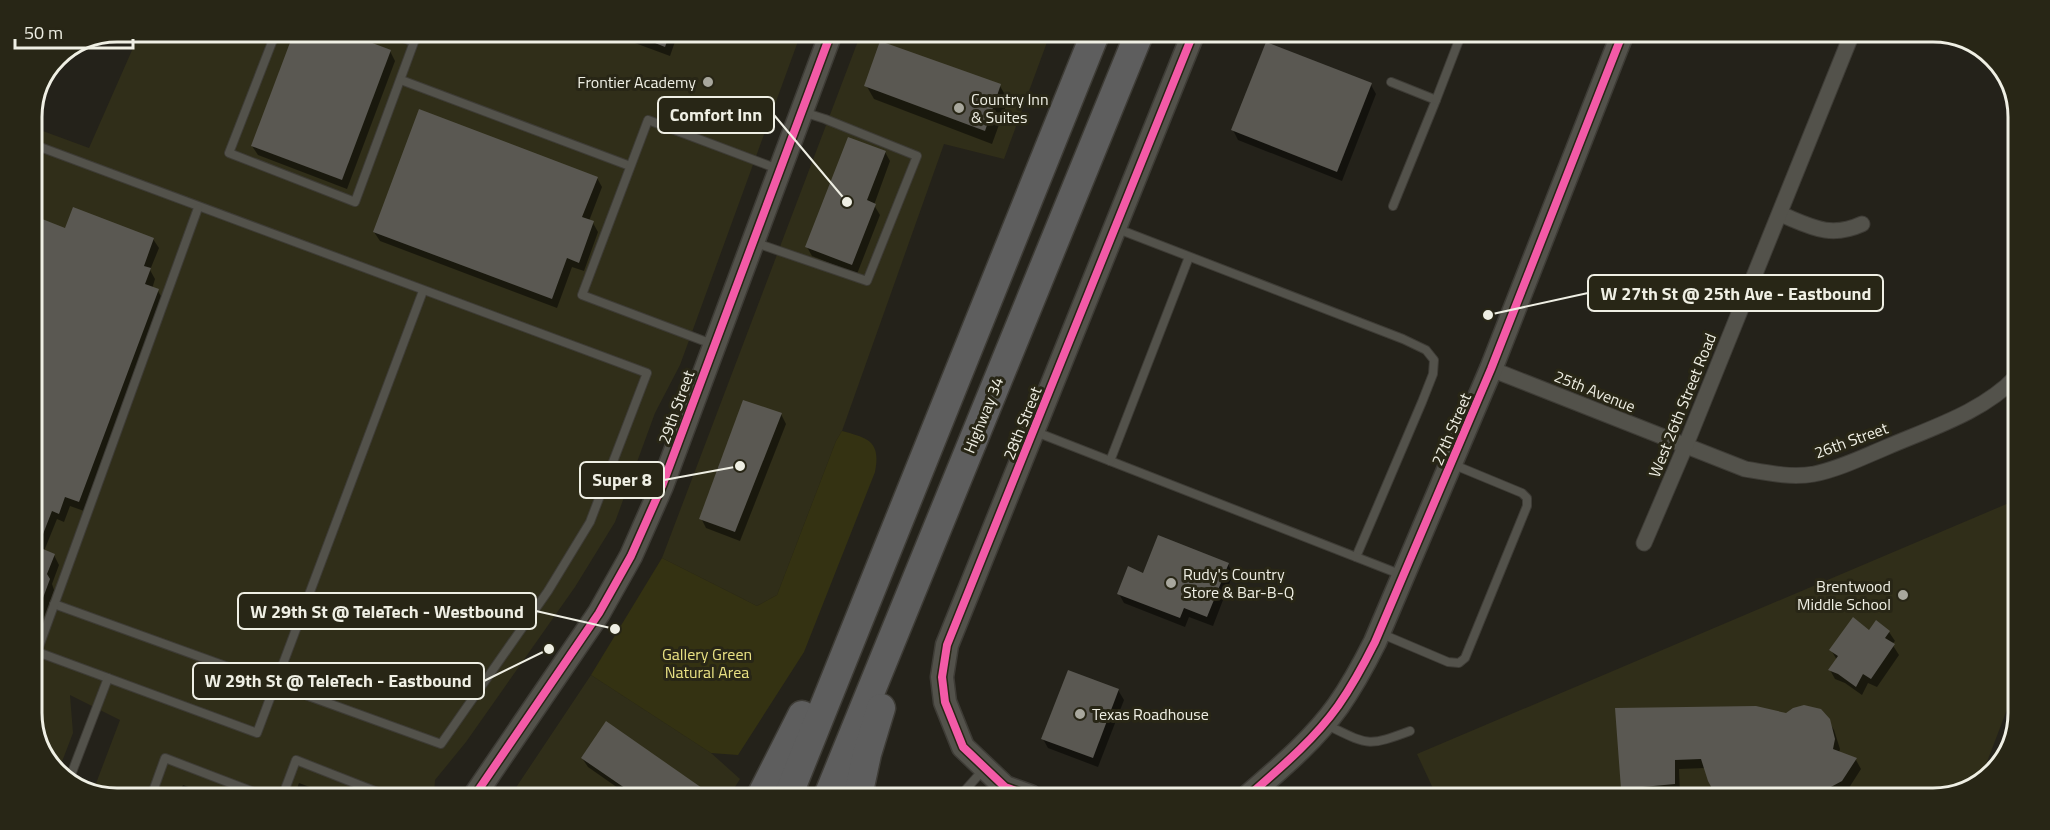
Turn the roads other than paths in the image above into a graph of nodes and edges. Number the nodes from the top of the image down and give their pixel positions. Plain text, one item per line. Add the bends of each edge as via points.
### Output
1 (272, 42) edge
2 (414, 42) edge
3 (828, 42) edge
4 (1092, 42) edge
5 (1136, 42) edge
6 (1189, 42) edge
7 (1458, 42) edge
8 (1619, 42) edge
9 (1849, 42) edge
10 (400, 80) junction
11 (1391, 82) dead end
12 (1436, 100) junction
13 (801, 112) junction
14 (42, 148) edge
15 (630, 166) junction
16 (779, 170) junction
17 (1394, 206) dead end
18 (198, 207) junction
19 (1779, 214) junction
20 (1862, 224) dead end
21 (1115, 228) junction
22 (752, 242) junction
23 (1189, 257) junction
24 (423, 291) junction
25 (713, 345) junction
26 (1491, 369) junction
27 (2008, 386) edge
28 (1033, 431) junction
29 (1685, 447) junction
30 (1110, 461) junction
31 (1450, 464) junction
32 (1644, 543) dead end
33 (1356, 557) junction
34 (880, 564) junction
35 (1403, 575) junction
36 (54, 604) junction
37 (905, 605) junction
38 (42, 632) edge
39 (1379, 633) junction
40 (42, 654) edge
41 (108, 678) junction
42 (275, 685) junction
43 (1323, 723) junction
44 (1410, 731) dead end
45 (985, 768) junction
46 (72, 773) edge
47 (154, 788) edge
48 (243, 788) edge
49 (288, 788) edge
50 (367, 788) edge
51 (480, 788) edge
52 (765, 788) edge
53 (791, 788) edge
54 (831, 788) edge
55 (860, 788) edge
56 (967, 788) edge
57 (1010, 788) edge
58 (1257, 788) edge

1 - 10 lane via 229,153 355,202
2 - 10 lane
3 - 13 street, 29th Street
4 - 34 highway
5 - 37 highway, Highway 34
6 - 21 street, 28th Street
7 - 12 lane
8 - 26 street, 27th Street
9 - 19 street, West 26th Street Road
10 - 15 lane
11 - 12 lane
12 - 17 lane
13 - 16 street, 29th Street
13 - 22 lane via 917,156 867,281
14 - 18 lane
15 - 16 lane via 648,120
15 - 25 lane via 582,296
16 - 22 street, 29th Street
18 - 24 lane
18 - 36 lane
19 - 20 street via 1826,232 1850,230
19 - 29 street, West 26th Street Road
21 - 23 lane
21 - 28 street, 28th Street
22 - 25 street, 29th Street
23 - 30 lane
23 - 33 lane via 1402,339 1426,350 1434,360 1422,402
24 - 42 lane
24 - 42 lane via 647,373 590,522 548,591 441,744
25 - 51 street, 29th Street via 662,486 631,556 599,613
26 - 29 street, 25th Avenue
26 - 31 street, 27th Street
27 - 29 street, 26th Street via 1934,427 1813,474 1785,475 1745,469
28 - 30 lane
28 - 45 street, 28th Street via 947,645 942,677 945,702 963,747
29 - 32 street, West 26th Street Road
30 - 33 lane
31 - 35 street, 27th Street
31 - 39 lane via 1527,498 1465,658 1459,663 1448,662
33 - 35 lane
34 - 52 highway
34 - 53 highway
35 - 39 street, 27th Street
36 - 38 lane
36 - 42 lane
37 - 54 highway, Highway 34
37 - 55 highway via 904,644 867,754
39 - 43 street, 27th Street via 1357,676
40 - 41 lane
41 - 42 lane via 257,733
41 - 46 lane
43 - 44 lane via 1372,744
43 - 58 street, 27th Street via 1303,747
45 - 56 lane
45 - 57 street, 28th Street
47 - 48 lane via 165,758
49 - 50 lane via 296,760

